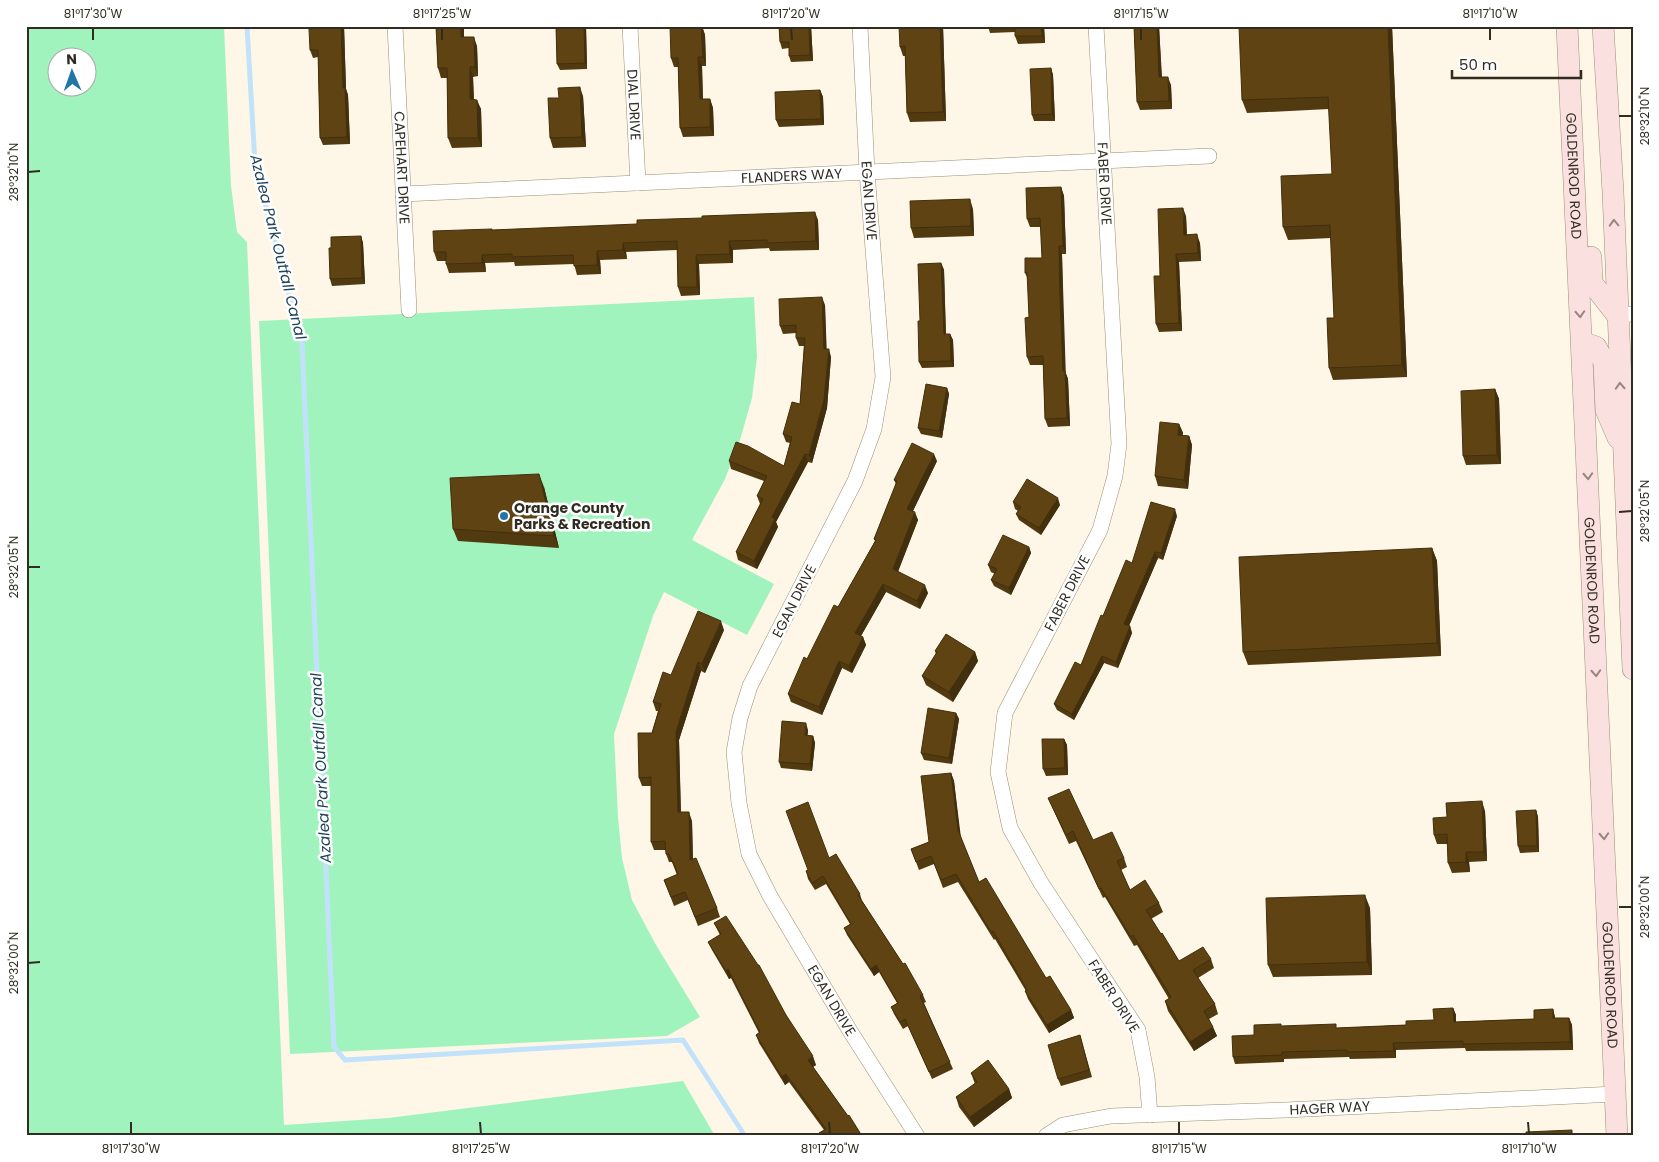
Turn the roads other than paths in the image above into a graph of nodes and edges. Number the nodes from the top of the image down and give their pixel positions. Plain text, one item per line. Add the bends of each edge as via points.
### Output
1 (395, 26) edge
2 (630, 26) edge
3 (860, 26) edge
4 (1096, 26) edge
5 (1567, 26) edge
6 (1603, 26) edge
7 (1209, 156) dead end
8 (1104, 161) junction
9 (867, 172) junction
10 (638, 183) junction
11 (403, 194) junction
12 (1576, 212) junction
13 (409, 310) dead end
14 (1625, 315) edge
15 (1582, 342) junction
16 (1623, 452) junction
17 (1633, 669) edge
18 (1615, 1094) junction
19 (1150, 1115) junction
20 (917, 1136) edge
21 (1046, 1136) edge
22 (1617, 1136) edge

1 - 11 street, CAPEHART DRIVE
2 - 10 street, DIAL DRIVE
3 - 9 street, EGAN DRIVE
4 - 8 street, FABER DRIVE
5 - 12 main road, GOLDENROD ROAD
14 -> 6 main road via 1613,192
7 - 8 street, FLANDERS WAY
8 - 9 street, FLANDERS WAY
8 - 19 street, FABER DRIVE via 1119,444 1115,476 1100,530 1005,713 998,772 1010,828 1041,883 1138,1030
9 - 10 street, FLANDERS WAY
9 - 20 street, EGAN DRIVE via 883,377 874,429 855,481 750,686 734,752 749,854 770,896 850,1031
10 - 11 street, FLANDERS WAY
11 - 13 street, CAPEHART DRIVE
12 - 14 main road via 1591,250 1592,283
12 -> 15 main road, GOLDENROD ROAD
16 -> 14 main road
15 - 16 main road via 1596,347 1604,362 1606,410
15 -> 18 main road, GOLDENROD ROAD
16 - 17 main road
18 - 19 street, HAGER WAY
18 - 22 main road, GOLDENROD ROAD
19 - 21 street, HAGER WAY via 1111,1116 1063,1125

